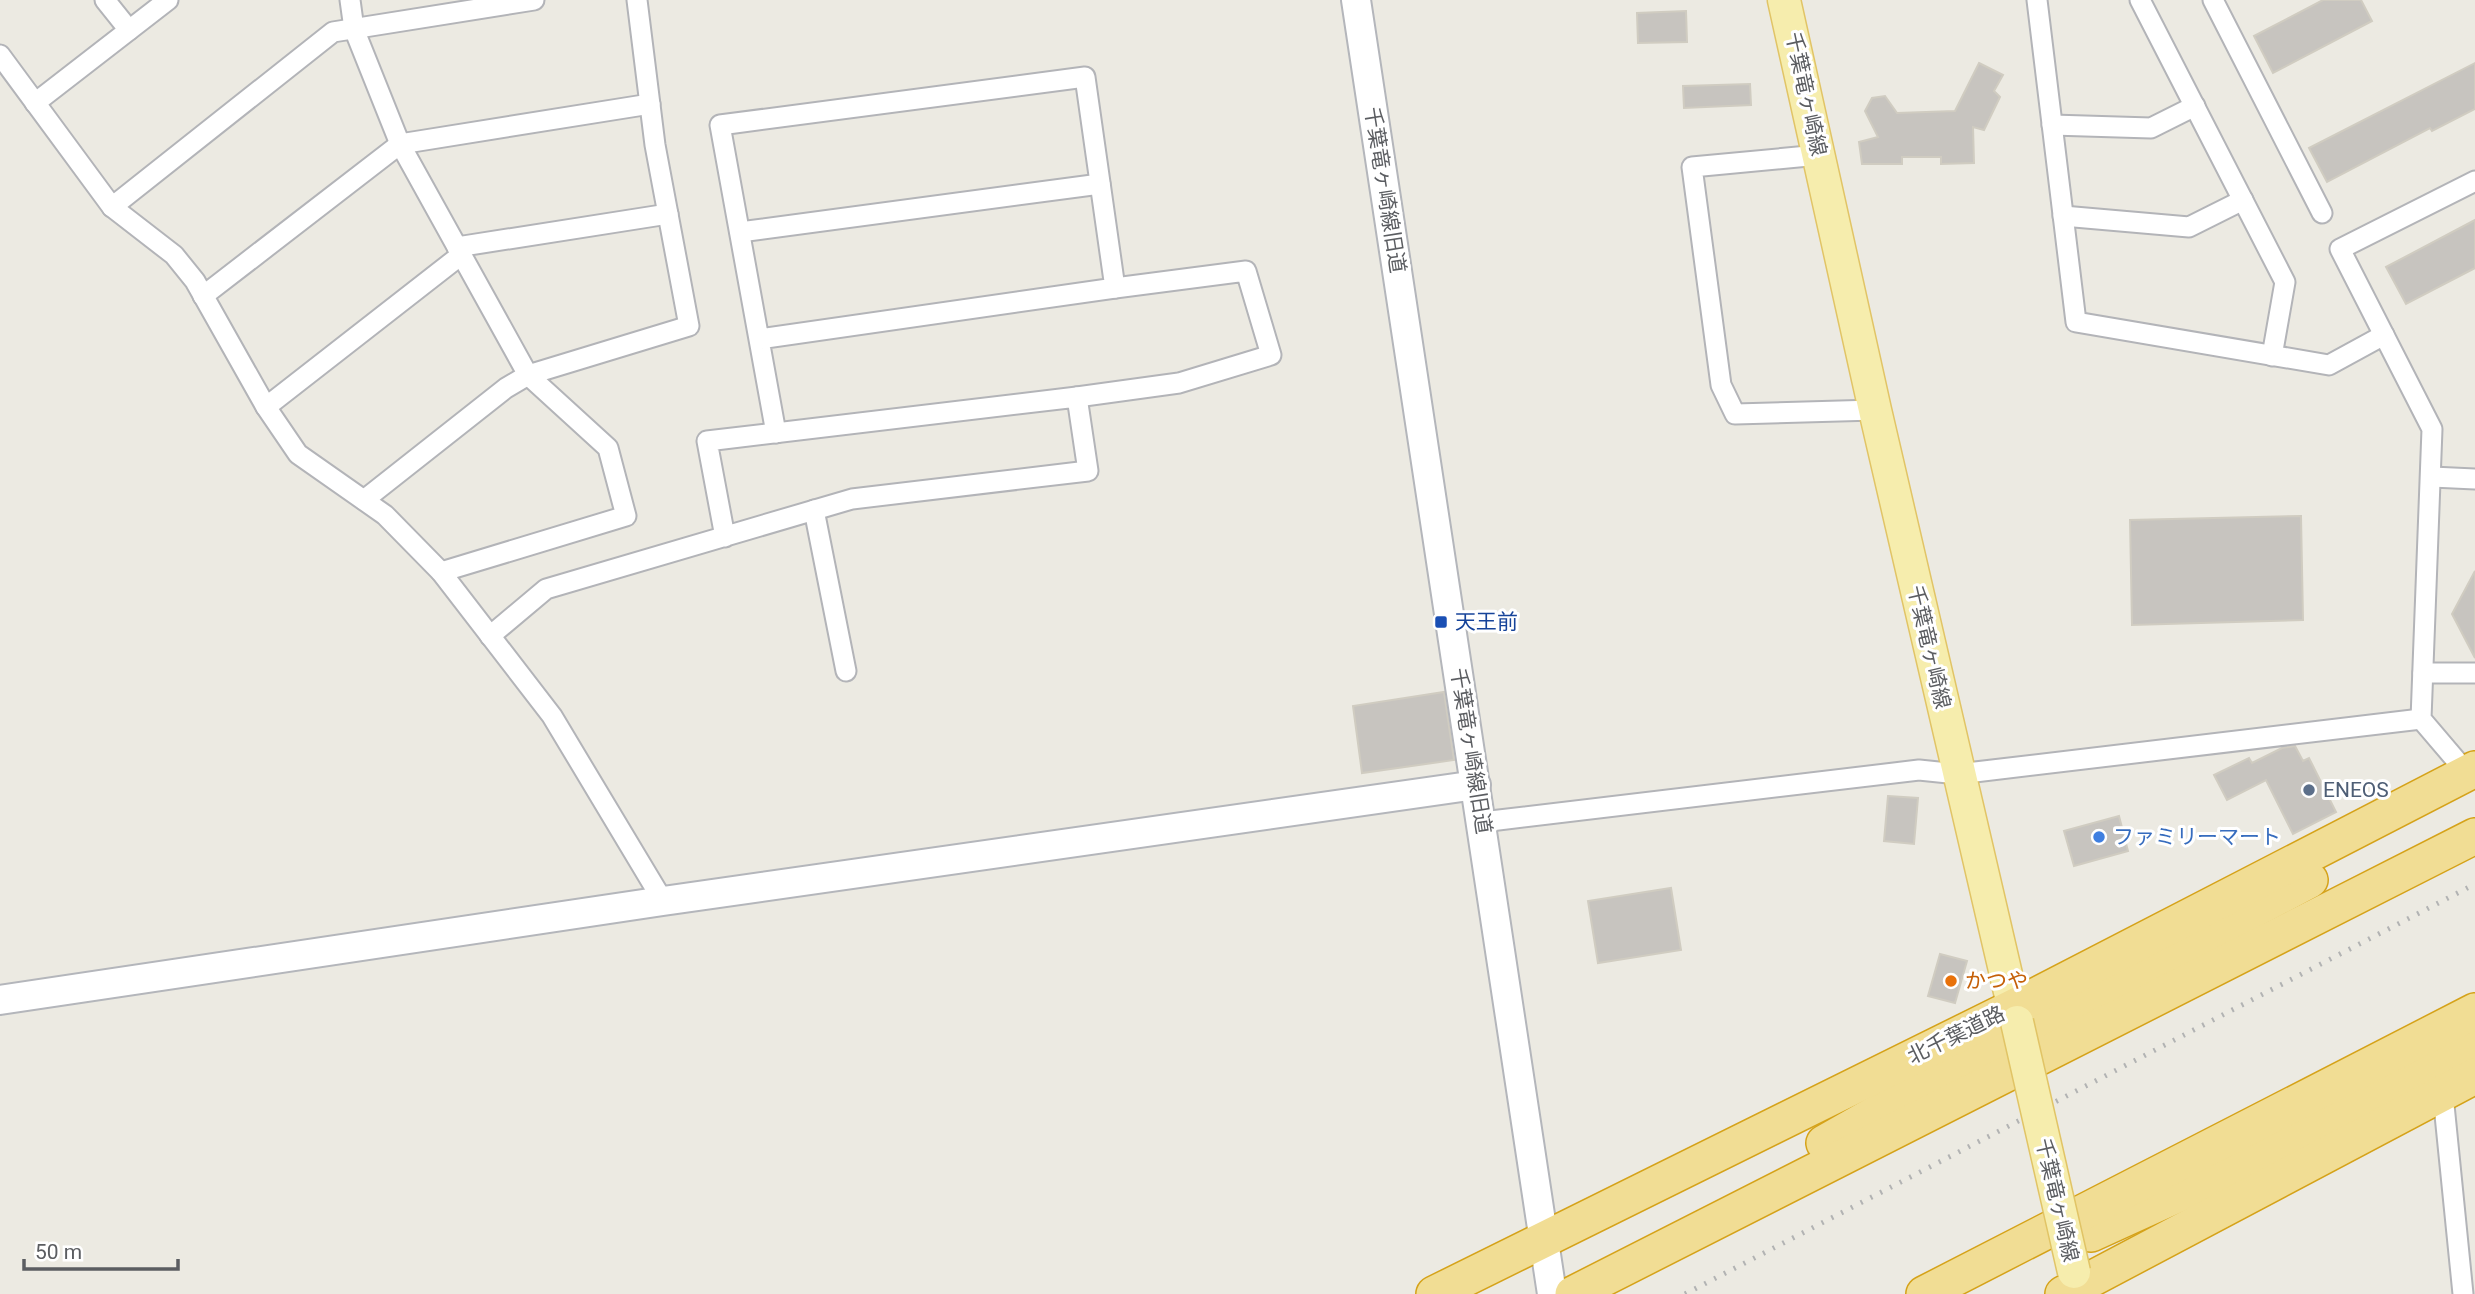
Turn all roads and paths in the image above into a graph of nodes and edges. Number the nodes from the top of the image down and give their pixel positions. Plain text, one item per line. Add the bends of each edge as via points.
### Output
1 (105, 0) edge
2 (168, 0) edge
3 (350, 0) edge
4 (534, 0) edge
5 (637, 0) edge
6 (1356, 0) edge
7 (1784, 0) edge
8 (2037, 0) edge
9 (2140, 0) edge
10 (2213, 0) edge
11 (354, 29) junction
12 (129, 30) junction
13 (0, 55) edge
14 (35, 103) junction
15 (650, 104) junction
16 (2194, 106) junction
17 (2052, 125) junction
18 (400, 144) junction
19 (1819, 155) junction
20 (2475, 181) edge
21 (1100, 184) junction
22 (2243, 200) junction
23 (112, 208) junction
24 (2322, 213) dead end
25 (668, 214) junction
26 (2063, 216) junction
27 (740, 232) junction
28 (459, 251) junction
29 (1115, 288) junction
30 (203, 296) junction
31 (2384, 335) junction
32 (759, 339) junction
33 (2272, 356) junction
34 (528, 375) junction
35 (1077, 397) junction
36 (266, 407) junction
37 (1875, 410) junction
38 (775, 433) junction
39 (2432, 477) junction
40 (2475, 479) edge
41 (364, 500) junction
42 (814, 510) junction
43 (725, 537) junction
44 (441, 572) junction
45 (490, 636) junction
46 (846, 671) dead end
47 (2423, 673) junction
48 (2475, 673) edge
49 (2421, 719) junction
50 (1958, 774) junction
51 (2472, 777) edge
52 (1476, 785) junction
53 (1482, 822) junction
54 (2475, 836) edge
55 (663, 901) junction
56 (0, 1000) edge
57 (2475, 1011) edge
58 (2015, 1014) junction
59 (2475, 1040) edge
60 (2475, 1076) edge
61 (2443, 1095) junction
62 (1546, 1253) junction
63 (1645, 1259) junction
64 (2073, 1287) edge
65 (1434, 1294) edge
66 (1552, 1294) edge
67 (1573, 1294) edge
68 (1924, 1294) edge
69 (1958, 1294) edge
70 (2463, 1294) edge

1 - 12 street
2 - 12 street
3 - 11 street
4 - 11 street
5 - 15 street
6 - 52 street, 千葉竜ヶ崎線旧道
7 - 19 main road, 千葉竜ヶ崎線
8 - 17 street
9 - 16 street
10 - 24 street
11 - 18 street
11 - 23 street via 333,32
12 - 14 street
13 - 14 street
14 - 23 street
15 - 18 street
15 - 25 street
16 - 17 street via 2151,128
16 - 22 street
17 - 26 street
18 - 28 street
18 - 30 street
19 - 37 main road, 千葉竜ヶ崎線
19 - 37 street via 1692,167 1721,385 1735,414
20 - 31 street via 2340,249
21 - 27 street
21 - 27 street via 1085,77 720,125
21 - 29 street
22 - 26 street via 2189,227
22 - 33 street via 2285,282
23 - 30 street via 174,256
25 - 28 street
25 - 34 street via 689,326
26 - 33 street via 2076,322
27 - 32 street
28 - 34 street
28 - 36 street
29 - 32 street
29 - 35 street via 1246,271 1271,355 1179,383
30 - 36 street
31 - 33 street via 2329,365
31 - 39 street via 2432,429
32 - 38 street
34 - 41 street
34 - 44 street via 608,449 626,516
35 - 38 street
35 - 42 street via 1088,471 852,499
36 - 41 street via 299,454
37 - 50 main road, 千葉竜ヶ崎線
38 - 43 street via 708,441
39 - 40 street
39 - 47 street
41 - 44 street
42 - 43 street
42 - 46 street
43 - 45 street via 546,589
44 - 45 street
45 - 55 street via 552,716
47 - 48 street
47 - 49 street
49 - 50 street
49 - 51 street
50 - 53 street via 1919,770
50 - 58 main road, 千葉竜ヶ崎線
51 - 58 highway, 北千葉道路
51 - 63 highway via 2365,851 1926,1085 1709,1207
52 - 53 street, 千葉竜ヶ崎線旧道
52 - 55 street
53 - 62 street, 千葉竜ヶ崎線旧道
54 - 63 highway
55 - 56 street
57 - 68 highway
58 - 62 highway, 北千葉道路
58 - 64 main road, 千葉竜ヶ崎線, bridge
59 - 69 highway via 2260,1157
60 - 61 highway
61 - 64 highway
61 - 70 street
62 - 65 highway, 北千葉道路
62 - 66 street, 千葉竜ヶ崎線旧道
63 - 67 highway

